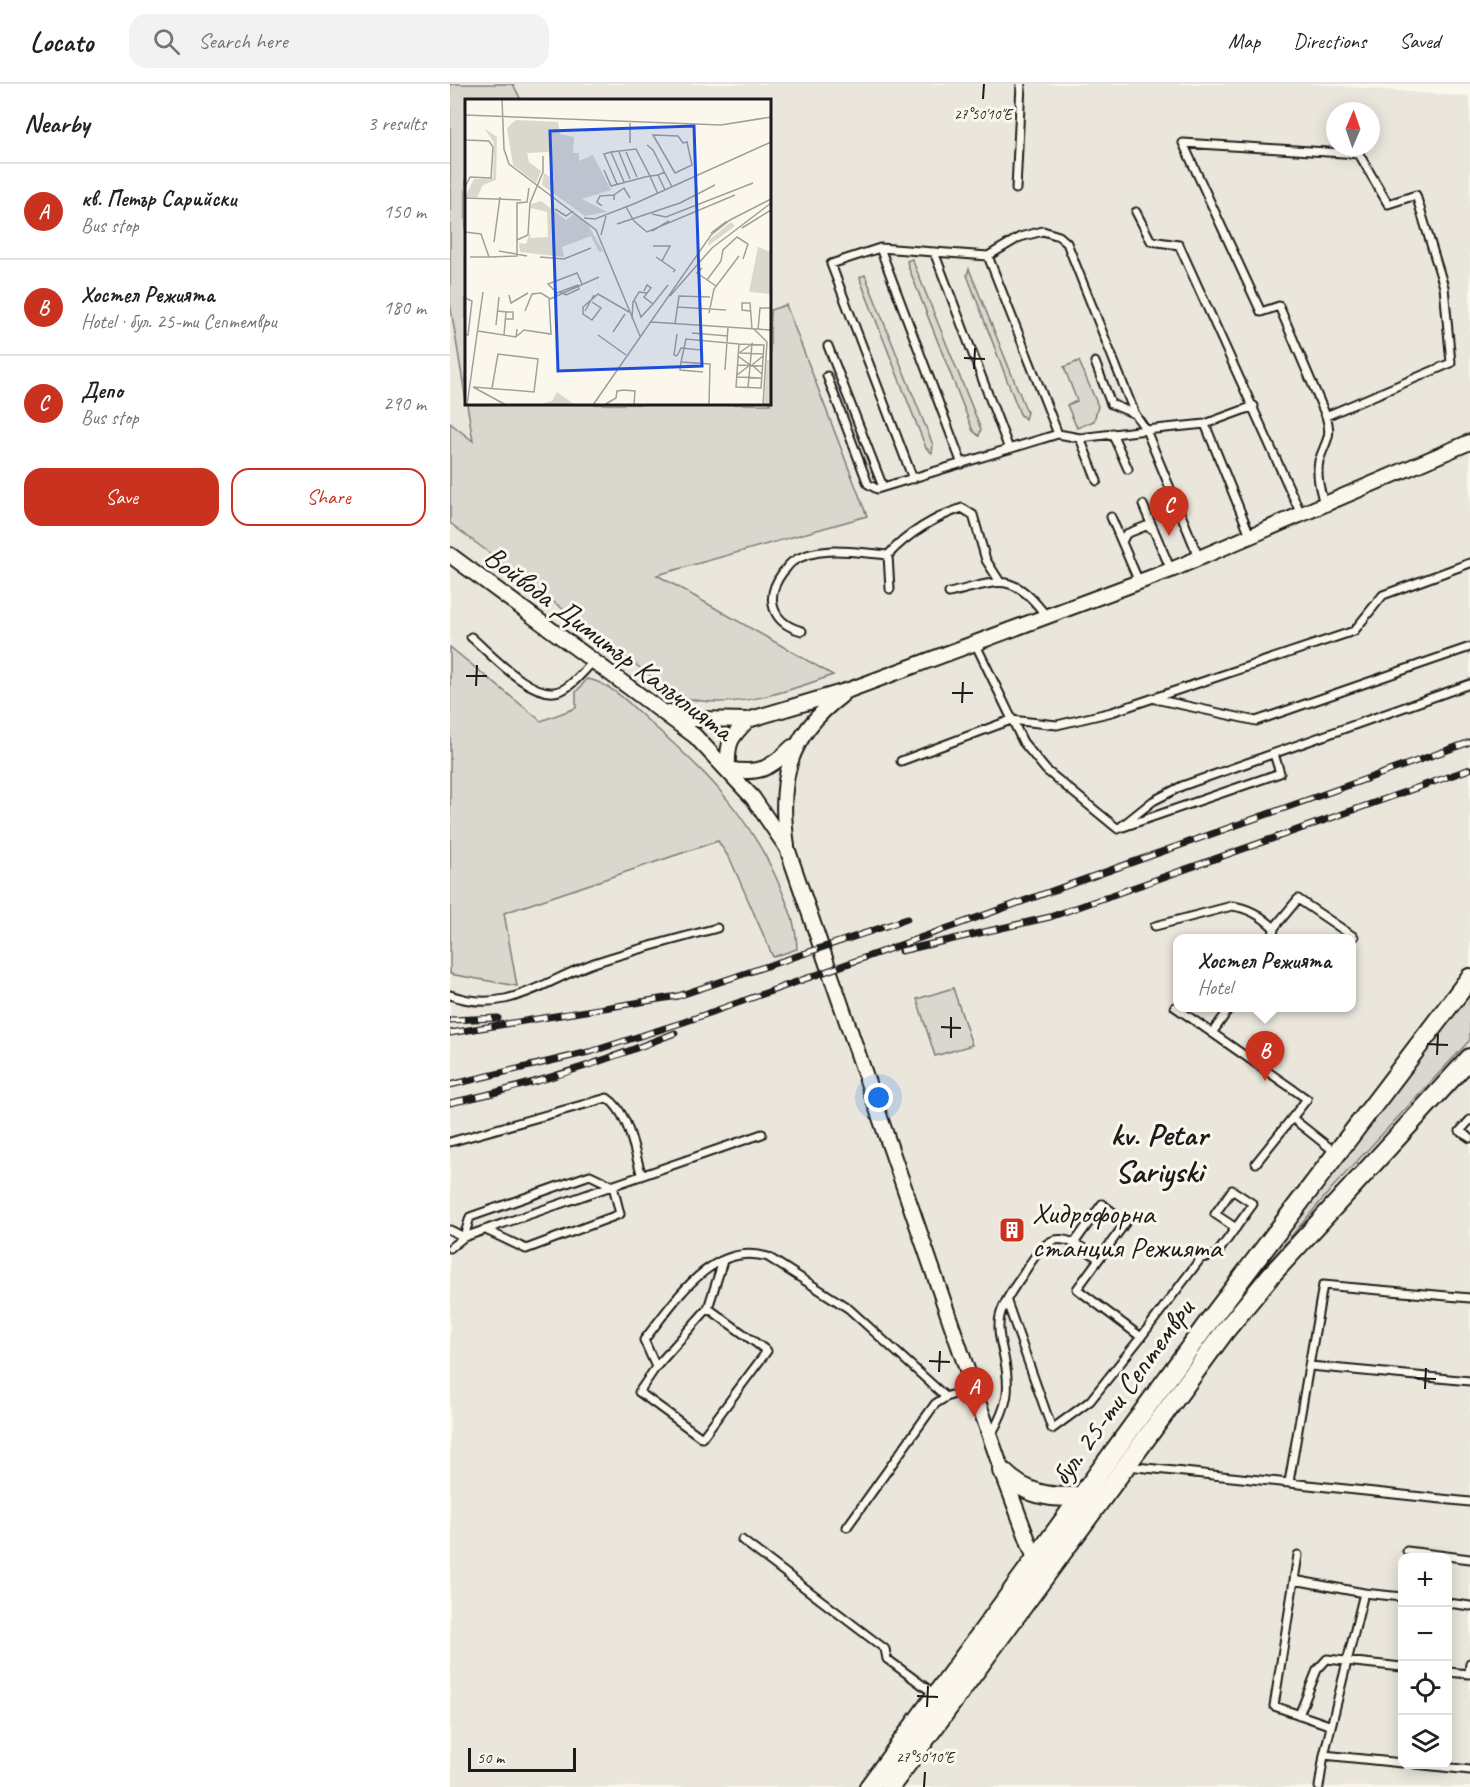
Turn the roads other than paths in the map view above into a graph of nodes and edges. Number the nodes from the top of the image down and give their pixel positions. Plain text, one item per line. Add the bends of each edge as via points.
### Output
1 (1021, 84) edge
2 (1016, 189) dead end
3 (1136, 212) dead end
4 (880, 248) junction
5 (934, 252) junction
6 (988, 256) junction
7 (828, 346) dead end
8 (1095, 362) dead end
9 (827, 376) dead end
10 (1254, 406) junction
11 (1135, 414) junction
12 (1326, 416) junction
13 (1205, 423) junction
14 (1146, 430) junction
15 (1112, 433) junction
16 (1058, 434) junction
17 (1080, 438) junction
18 (1470, 442) edge
19 (1009, 449) junction
20 (962, 464) junction
21 (1128, 469) dead end
22 (913, 479) junction
23 (1097, 480) dead end
24 (884, 487) junction
25 (1324, 504) junction
26 (1143, 505) dead end
27 (1301, 514) junction
28 (1112, 517) dead end
29 (1154, 531) junction
30 (1251, 535) junction
31 (1122, 542) junction
32 (450, 555) edge
33 (888, 555) junction
34 (1198, 558) junction
35 (1470, 563) edge
36 (1171, 570) junction
37 (1000, 582) junction
38 (1139, 582) junction
39 (890, 589) dead end
40 (949, 594) dead end
41 (1047, 617) junction
42 (802, 631) dead end
43 (471, 637) dead end
44 (975, 643) junction
45 (1470, 647) edge
46 (594, 661) junction
47 (1470, 684) edge
48 (849, 690) junction
49 (1153, 698) junction
50 (661, 711) junction
51 (748, 720) junction
52 (1011, 720) junction
53 (798, 741) junction
54 (1274, 754) junction
55 (901, 760) dead end
56 (728, 768) junction
57 (1118, 829) junction
58 (787, 848) junction
59 (1155, 926) dead end
60 (717, 928) dead end
61 (1274, 928) junction
62 (1274, 934) edge
63 (1348, 934) edge
64 (1470, 978) edge
65 (450, 995) edge
66 (1182, 1012) edge
67 (1227, 1012) edge
68 (1212, 1033) junction
69 (1470, 1058) edge
70 (1292, 1118) junction
71 (1470, 1120) edge
72 (762, 1134) dead end
73 (1470, 1138) edge
74 (450, 1142) edge
75 (1337, 1154) junction
76 (1256, 1163) dead end
77 (642, 1176) junction
78 (613, 1186) junction
79 (1236, 1228) junction
80 (450, 1230) edge
81 (486, 1230) junction
82 (464, 1237) junction
83 (1076, 1242) junction
84 (450, 1248) edge
85 (1098, 1259) junction
86 (723, 1261) junction
87 (1470, 1298) edge
88 (1006, 1302) junction
89 (708, 1308) junction
90 (1141, 1337) junction
91 (1310, 1366) junction
92 (656, 1367) junction
93 (1470, 1381) edge
94 (973, 1387) junction
95 (946, 1397) junction
96 (990, 1437) junction
97 (1107, 1463) junction
98 (1126, 1466) junction
99 (1002, 1472) junction
100 (1289, 1482) junction
101 (1083, 1496) junction
102 (1470, 1502) edge
103 (847, 1527) dead end
104 (742, 1540) dead end
105 (1407, 1551) dead end
106 (1298, 1555) dead end
107 (1035, 1559) junction
108 (1470, 1559) edge
109 (1050, 1571) junction
110 (1294, 1580) junction
111 (1364, 1593) junction
112 (1398, 1597) edge
113 (1452, 1604) edge
114 (1470, 1606) edge
115 (1346, 1660) junction
116 (1470, 1663) edge
117 (1398, 1666) edge
118 (1452, 1672) edge
119 (936, 1695) junction
120 (1299, 1715) junction
121 (1329, 1725) junction
122 (1324, 1755) junction
123 (1398, 1763) edge
124 (1452, 1768) edge
125 (1470, 1770) edge
126 (869, 1787) edge
127 (890, 1787) edge
128 (1319, 1787) edge

1 - 2 lane
3 - 10 lane via 1151,241 1179,245
4 - 5 lane
4 - 20 lane
4 - 22 lane via 831,264
5 - 6 lane
5 - 19 lane
6 - 11 lane via 1031,232 1050,232 1066,243
6 - 16 lane
7 - 24 lane
8 - 11 lane via 1111,404
9 - 24 lane via 868,484 871,488
10 - 13 lane
10 - 27 lane
11 - 14 lane
12 - 12 lane via 1451,363 1444,287 1416,195 1388,204 1359,154 1183,143 1261,312 1279,306
12 - 25 lane via 1331,432 1319,463
13 - 14 lane
13 - 30 lane
14 - 15 lane
14 - 34 lane
15 - 17 lane
15 - 21 lane
16 - 17 lane
16 - 19 lane
17 - 23 lane
18 - 25 street
19 - 20 lane
20 - 22 lane
22 - 24 lane
25 - 27 street
26 - 29 lane
27 - 30 street
28 - 31 lane
29 - 31 lane via 1146,526 1126,534
29 - 36 lane
30 - 34 street
31 - 38 lane
32 - 46 street, Войвода Димитър Калъчлията
33 - 37 lane via 901,541 962,508 973,515 986,560
33 - 39 lane
33 - 42 lane via 835,551 792,562 777,580 771,603 773,614
34 - 36 street
35 - 49 lane via 1383,595 1353,630
36 - 38 street
37 - 40 lane
37 - 41 lane via 1020,586
38 - 41 street
41 - 44 street
43 - 46 lane via 523,682 545,694 561,691
44 - 48 street
44 - 52 lane
45 - 49 lane via 1256,721
46 - 50 street, Войвода Димитър Калъчлията
47 - 54 lane
48 - 51 street
48 - 53 street via 826,708
49 - 52 lane via 1056,725
50 - 51 street via 695,719
50 - 56 street, Войвода Димитър Калъчлията
51 - 56 street via 727,747
52 - 55 lane
52 - 57 lane via 1046,770
53 - 56 street via 773,765 747,772
53 - 58 street via 783,793
54 - 57 lane via 1182,786 1153,801
54 - 57 lane via 1280,773
56 - 58 street, Войвода Димитър Калъчлията
58 - 94 street, Войвода Димитър Калъчлията
59 - 61 lane via 1232,906 1254,913
60 - 65 lane via 595,963 519,997 472,1002
61 - 62 lane
61 - 63 lane via 1298,899
64 - 75 main road, бул. 25-ти Септември
66 - 68 lane
67 - 68 lane
68 - 70 lane via 1307,1099
69 - 98 main road, бул. 25-ти Септември via 1271,1275
70 - 75 lane
70 - 76 lane
71 - 73 lane via 1460,1131
72 - 77 lane
74 - 77 lane via 608,1098 616,1104 626,1124
75 - 97 main road, бул. 25-ти Септември
77 - 78 lane
78 - 81 lane
78 - 81 lane via 620,1214 526,1249
78 - 82 lane via 590,1174 470,1217
79 - 79 lane via 1253,1204 1232,1190 1215,1214
79 - 90 lane via 1216,1255 1201,1258
80 - 82 lane
81 - 82 lane
82 - 84 lane
83 - 85 lane
83 - 85 lane via 1102,1204 1126,1222
83 - 88 lane via 1054,1239 1040,1246
85 - 90 lane via 1077,1289
86 - 89 lane
86 - 92 lane via 696,1276 644,1340
86 - 95 lane via 753,1253 768,1257 848,1308
87 - 91 lane via 1323,1286
88 - 90 lane via 1052,1429 1090,1401
88 - 96 lane via 1000,1315 999,1337 1009,1381 1007,1401
89 - 92 lane
89 - 92 lane via 767,1351 702,1438 639,1392
91 - 93 lane
91 - 100 lane
94 - 95 lane
94 - 96 street, Войвода Димитър Калъчлията
95 - 103 lane via 935,1404
96 - 99 street, Войвода Димитър Калъчлията
97 - 98 lane
97 - 101 main road, бул. 25-ти Септември
98 - 100 lane
98 - 109 main road, бул. 25-ти Септември
99 - 101 main road via 1030,1492 1057,1498
99 - 107 street, Войвода Димитър Калъчлията
100 - 102 lane
101 - 107 main road, бул. 25-ти Септември
104 - 119 lane via 885,1649 887,1659
105 - 108 lane
106 - 110 lane
107 - 109 street
107 - 119 main road, бул. 25-ти Септември
109 - 127 main road, бул. 25-ти Септември
110 - 111 lane
110 - 120 lane via 1274,1706
111 - 112 lane
111 - 115 lane
113 - 114 lane
115 - 117 lane
115 - 120 lane via 1327,1659 1317,1670
115 - 121 lane
116 - 118 lane via 1469,1674
119 - 126 main road, бул. 25-ти Септември
120 - 121 lane
121 - 122 lane
122 - 123 lane
122 - 128 lane
124 - 125 lane

